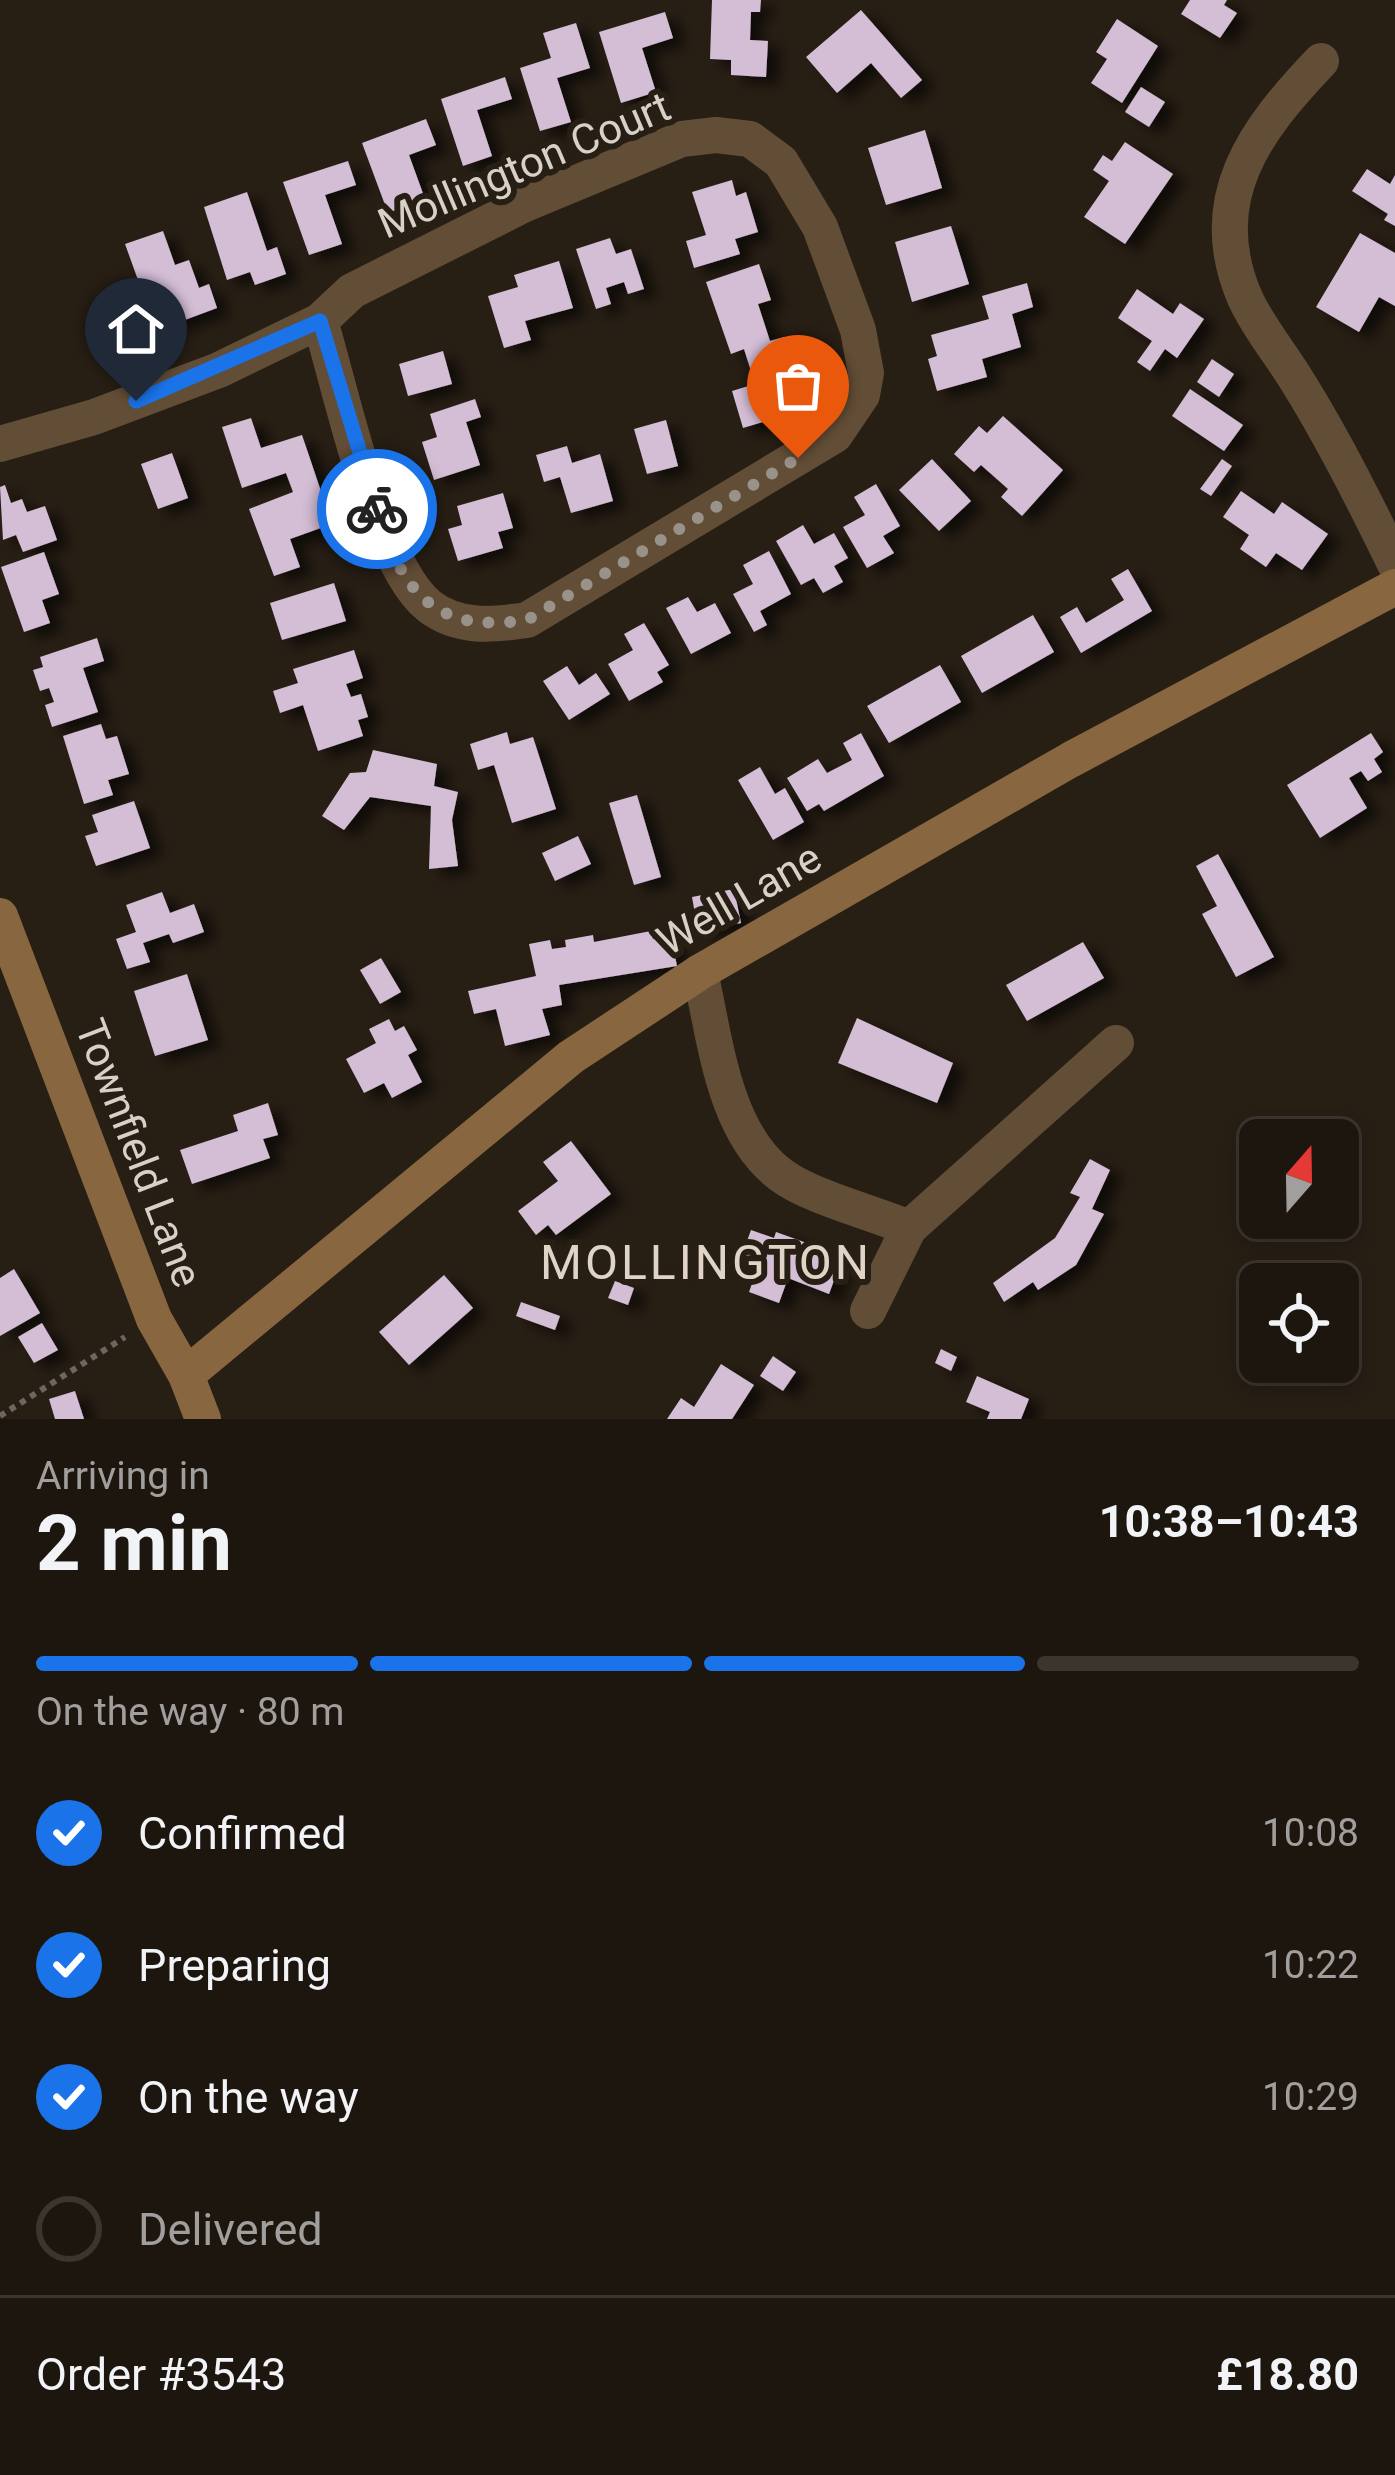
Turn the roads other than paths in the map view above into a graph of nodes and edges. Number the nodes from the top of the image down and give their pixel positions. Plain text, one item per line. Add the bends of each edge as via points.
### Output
1 (1321, 61) dead end
2 (320, 321) junction
3 (0, 444) edge
4 (1395, 564) edge
5 (1395, 587) edge
6 (0, 916) edge
7 (700, 972) junction
8 (1116, 1043) dead end
9 (909, 1228) junction
10 (868, 1311) dead end
11 (187, 1375) junction
12 (203, 1419) edge

1 - 4 street via 1267,118 1235,180 1230,233 1244,295 1344,459
2 - 2 street, Mollington Court via 352,291 523,205 682,139 716,134 750,139 781,162 820,227 866,373 862,395 835,435 527,620 489,626 430,607 408,583 383,531
2 - 3 street, Mollington Court via 219,370
5 - 7 street, Well Lane via 1070,760
6 - 11 street, Townfield Lane via 154,1318
7 - 9 street via 747,1135 782,1176
7 - 11 street, Well Lane via 571,1057
8 - 9 street
9 - 10 street
11 - 12 street, Townfield Lane

